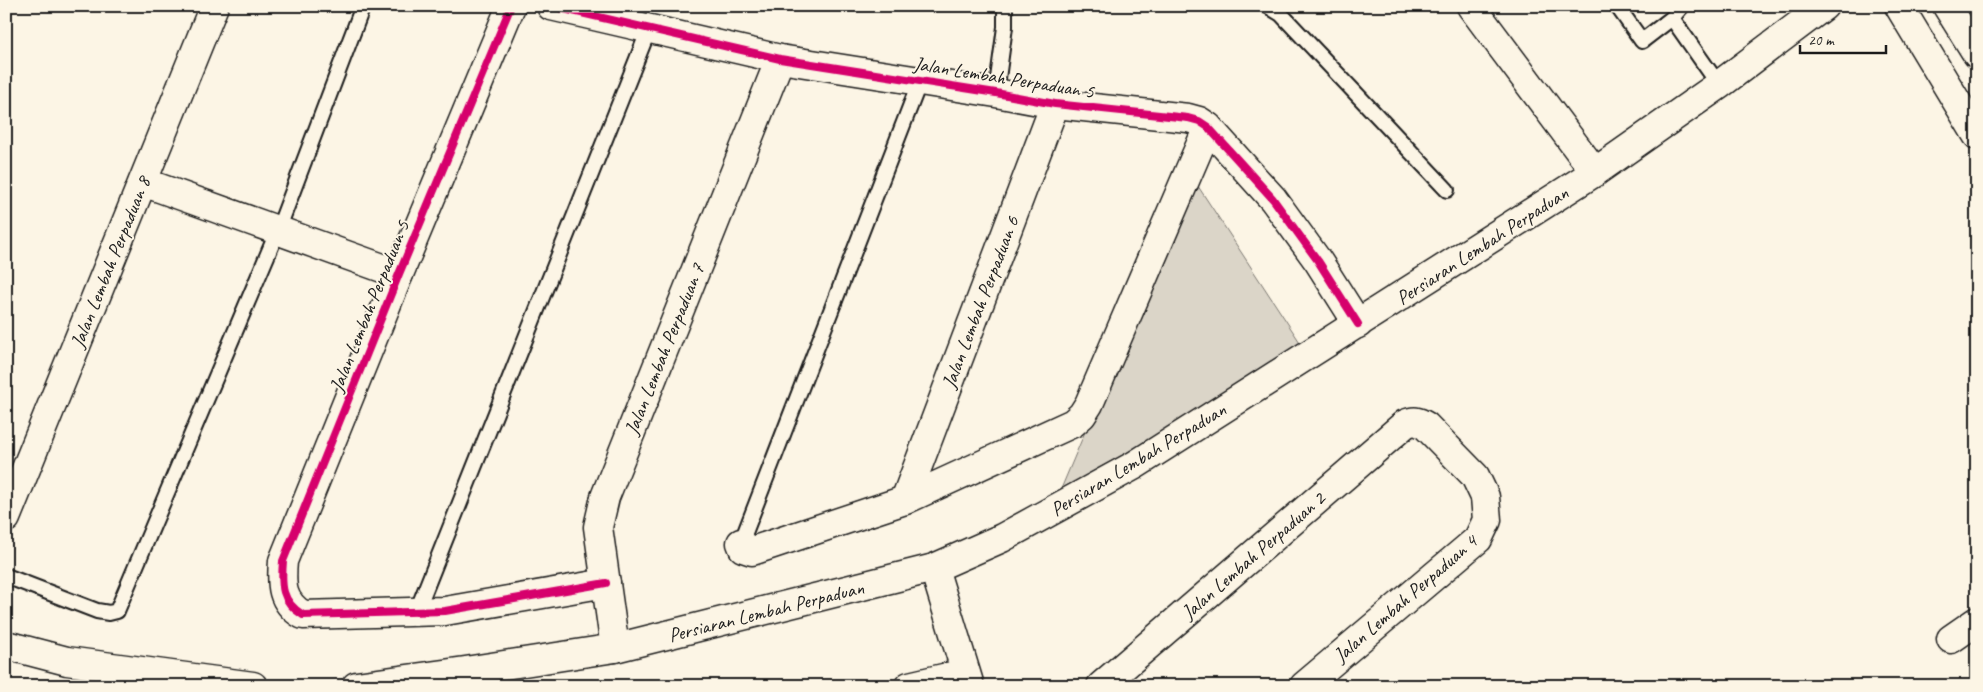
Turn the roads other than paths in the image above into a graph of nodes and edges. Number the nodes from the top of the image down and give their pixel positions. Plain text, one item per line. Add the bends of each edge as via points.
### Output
1 (214, 6) edge
2 (362, 6) edge
3 (511, 6) edge
4 (551, 6) edge
5 (1005, 6) edge
6 (1268, 6) edge
7 (1472, 6) edge
8 (1617, 6) edge
9 (1682, 6) edge
10 (1824, 6) edge
11 (1899, 6) edge
12 (1947, 6) edge
13 (1672, 18) junction
14 (648, 29) junction
15 (1977, 54) edge
16 (780, 59) junction
17 (920, 81) junction
18 (1718, 85) junction
19 (996, 93) junction
20 (1055, 104) junction
21 (1208, 127) junction
22 (1977, 135) edge
23 (1595, 172) junction
24 (143, 182) junction
25 (1447, 190) dead end
26 (278, 230) junction
27 (399, 274) junction
28 (1358, 324) junction
29 (1405, 424) joint
30 (905, 500) junction
31 (6, 518) edge
32 (740, 543) joint
33 (934, 568) junction
34 (6, 576) edge
35 (606, 582) junction
36 (416, 613) junction
37 (1977, 621) edge
38 (1951, 639) dead end
39 (6, 645) edge
40 (615, 648) junction
41 (967, 680) edge
42 (253, 686) edge
43 (356, 686) edge
44 (908, 686) edge
45 (1101, 686) edge
46 (1304, 686) edge

1 - 24 street, Jalan Lembah Perpaduan 8
2 - 26 lane
3 - 27 street, Jalan Lembah Perpaduan 5
4 - 14 street, Jalan Lembah Perpaduan 5
5 - 19 lane
6 - 25 lane via 1281,14
7 - 23 street
8 - 13 lane via 1642,41
9 - 13 lane
10 - 18 street, Persiaran Lembah Perpaduan
11 - 22 street
12 - 15 street
13 - 18 lane
14 - 16 street, Jalan Lembah Perpaduan 5
14 - 36 lane
16 - 17 street, Jalan Lembah Perpaduan 5
16 - 35 street, Jalan Lembah Perpaduan 7 via 605,497 598,527
17 - 19 street, Jalan Lembah Perpaduan 5
17 - 32 lane
18 - 23 street, Persiaran Lembah Perpaduan
19 - 20 street, Jalan Lembah Perpaduan 5
20 - 21 street, Jalan Lembah Perpaduan 5 via 1188,118
20 - 30 street, Jalan Lembah Perpaduan 6
21 - 28 street, Jalan Lembah Perpaduan 5 via 1273,199
21 - 30 street via 1082,415 1073,423
23 - 28 street, Persiaran Lembah Perpaduan
24 - 26 street
24 - 31 street, Jalan Lembah Perpaduan 8
26 - 27 street
26 - 34 lane via 117,611 97,611
27 - 36 street, Jalan Lembah Perpaduan 5 via 283,561 282,578 284,594 291,608 303,615
28 - 33 street, Persiaran Lembah Perpaduan via 1136,465 1002,538
29 - 45 street, Jalan Lembah Perpaduan 2
29 - 46 street, Jalan Lembah Perpaduan 4 via 1412,421 1426,426 1475,476 1485,497 1487,520 1478,539
30 - 32 street via 752,551
33 - 40 street, Persiaran Lembah Perpaduan
33 - 41 street
35 - 36 street via 446,611
35 - 40 street, Jalan Lembah Perpaduan 7
37 - 38 street
39 - 42 street via 67,661
40 - 43 street, Persiaran Lembah Perpaduan
41 - 44 street

